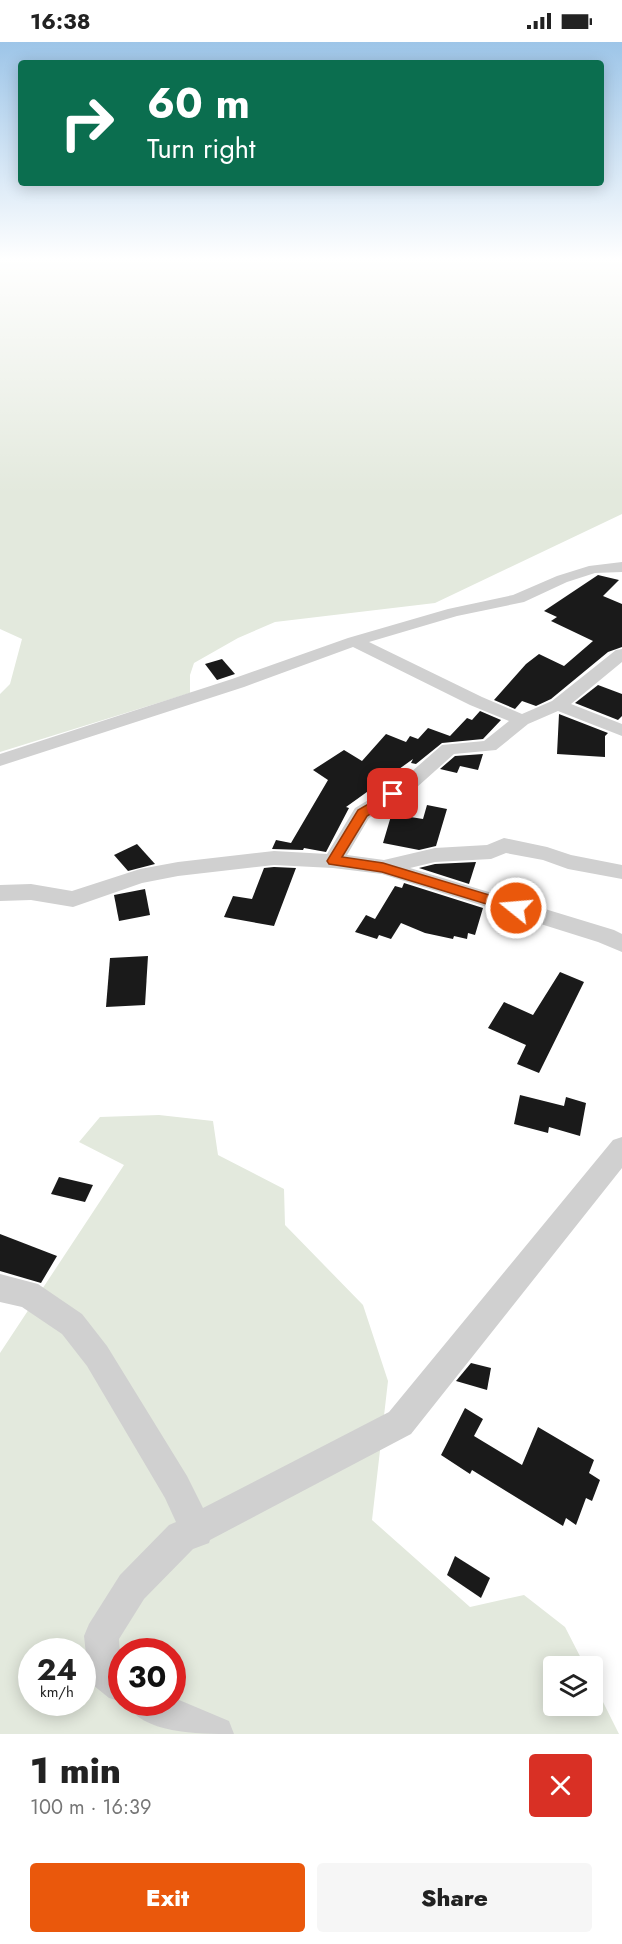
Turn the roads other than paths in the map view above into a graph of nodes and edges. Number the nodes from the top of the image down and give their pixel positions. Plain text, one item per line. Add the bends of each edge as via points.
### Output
1 (622, 567) edge
2 (354, 641) junction
3 (622, 654) edge
4 (558, 705) junction
5 (522, 720) junction
6 (622, 730) edge
7 (0, 760) edge
8 (333, 861) junction
9 (383, 867) junction
10 (622, 872) edge
11 (0, 893) edge
12 (622, 944) edge
13 (622, 1148) edge
14 (0, 1288) edge
15 (197, 1531) junction
16 (108, 1674) edge
17 (175, 1716) edge
18 (216, 1734) edge

1 - 2 street via 594,569 518,599 454,612
2 - 5 street
2 - 7 street
3 - 4 street
4 - 5 street
4 - 6 street
5 - 8 street via 489,746 449,749 409,784 362,813
8 - 9 street
8 - 11 street via 264,859 178,868 140,876 73,899 31,892
9 - 10 street via 435,855 491,852 504,845
9 - 12 street
13 - 15 street via 400,1423
14 - 15 street via 28,1294 72,1324 97,1356 176,1487
15 - 16 street via 181,1537 132,1587 101,1636
17 - 18 street

